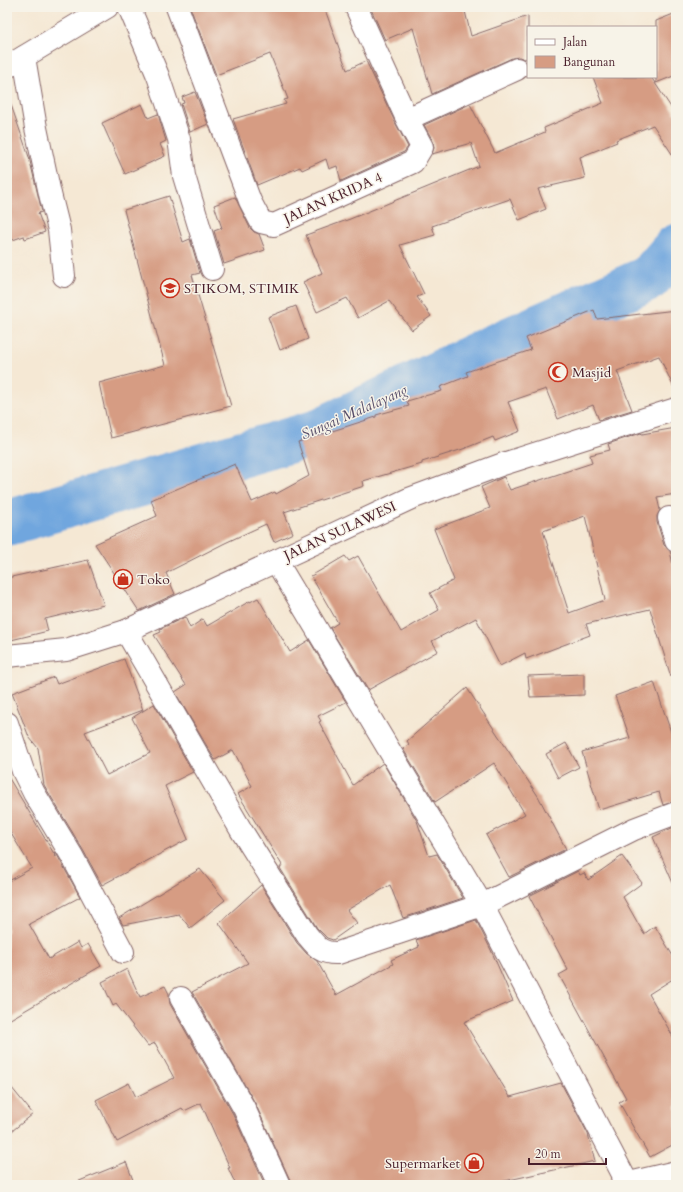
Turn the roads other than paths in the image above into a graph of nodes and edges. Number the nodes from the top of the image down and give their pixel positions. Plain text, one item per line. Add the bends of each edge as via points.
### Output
1 (107, 7) edge
2 (129, 7) edge
3 (177, 7) edge
4 (356, 7) edge
5 (16, 62) edge
6 (517, 68) dead end
7 (407, 119) junction
8 (212, 269) dead end
9 (64, 276) dead end
10 (676, 409) edge
11 (669, 518) dead end
12 (676, 541) edge
13 (276, 560) junction
14 (126, 631) junction
15 (7, 656) edge
16 (7, 723) edge
17 (676, 813) edge
18 (482, 904) junction
19 (123, 952) dead end
20 (181, 998) dead end
21 (676, 1172) edge
22 (625, 1184) edge
23 (278, 1185) edge

1 - 5 street
2 - 8 street via 158,76 179,139 184,176
3 - 7 street, JALAN KRIDA 4 via 238,172 261,222 274,225 413,162 422,147
4 - 7 street, JALAN KRIDA 4
5 - 9 street via 36,128 59,230
6 - 7 street
10 - 13 street, JALAN SULAWESI via 503,464 409,499
11 - 12 street
13 - 14 street, JALAN SULAWESI
13 - 18 street
14 - 15 street, JALAN SULAWESI via 66,650
14 - 18 street via 241,830 316,946 330,954 338,953
16 - 19 street via 34,793 72,856
17 - 18 street via 634,829
18 - 22 street
20 - 23 street via 244,1108
21 - 22 street

